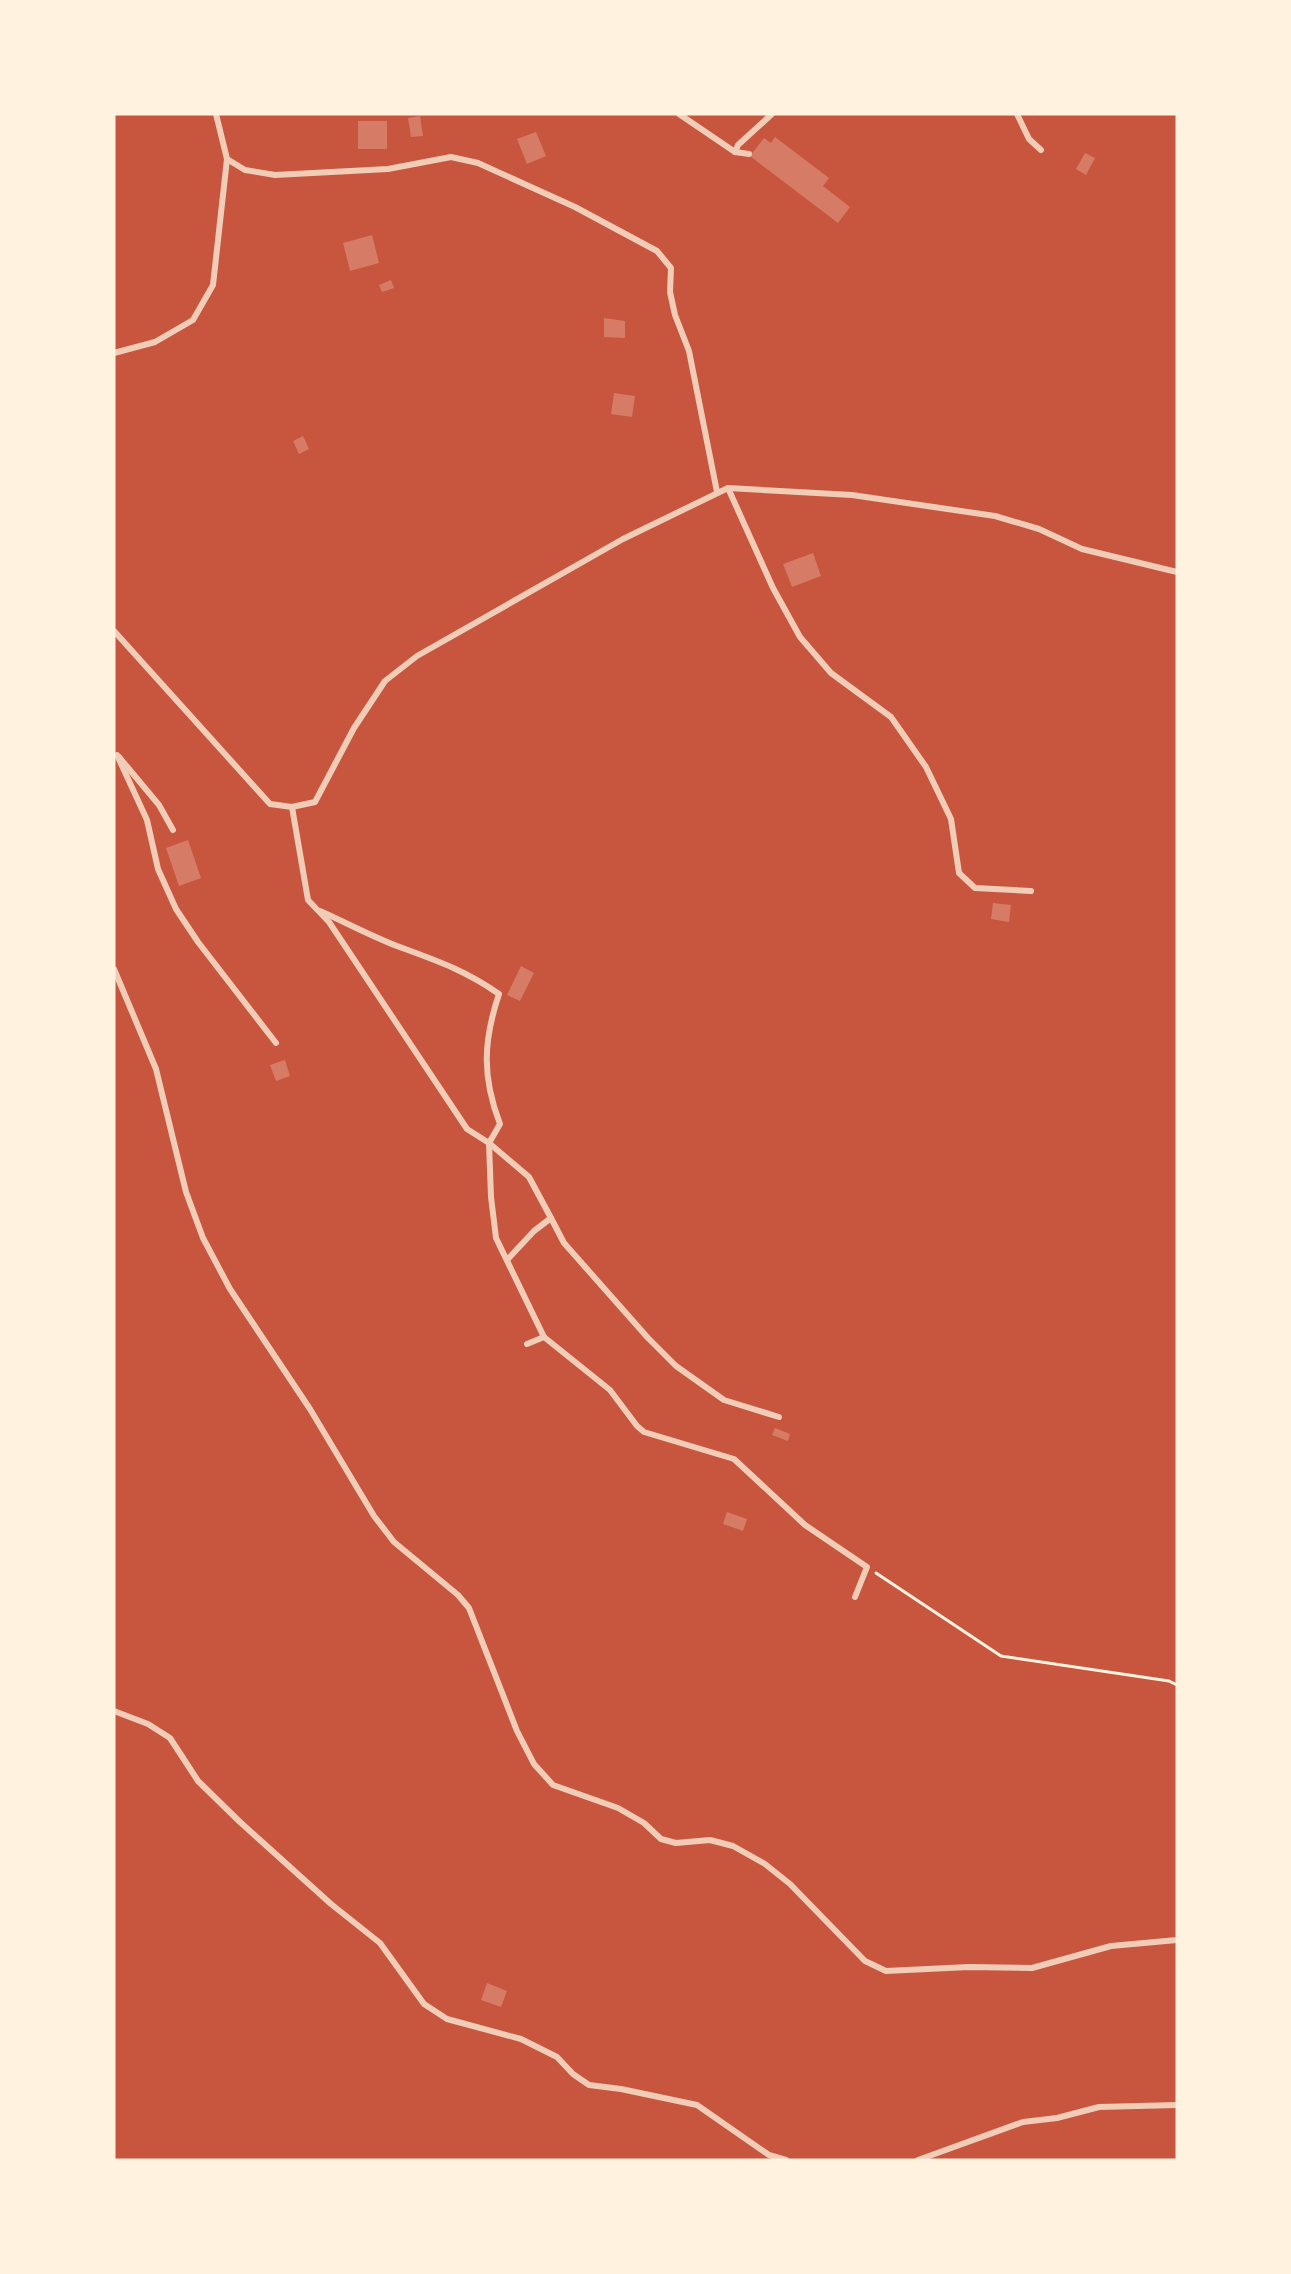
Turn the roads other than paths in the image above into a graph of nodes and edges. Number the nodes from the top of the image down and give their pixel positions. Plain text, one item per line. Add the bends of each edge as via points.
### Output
1 (216, 114) edge
2 (679, 114) edge
3 (772, 114) edge
4 (1017, 114) edge
5 (1041, 150) dead end
6 (735, 152) junction
7 (749, 154) dead end
8 (228, 159) junction
9 (114, 353) edge
10 (728, 488) junction
11 (717, 492) junction
12 (1177, 572) edge
13 (114, 631) edge
14 (115, 753) edge
15 (292, 807) junction
16 (173, 830) dead end
17 (1030, 891) dead end
18 (316, 909) junction
19 (114, 969) edge
20 (276, 1043) dead end
21 (489, 1143) junction
22 (551, 1218) junction
23 (507, 1260) junction
24 (544, 1337) junction
25 (527, 1344) dead end
26 (779, 1418) dead end
27 (855, 1597) dead end
28 (114, 1711) edge
29 (1177, 1940) edge
30 (1177, 2105) edge
31 (786, 2160) edge
32 (918, 2160) edge

1 - 8 street
2 - 6 street
3 - 6 street
4 - 5 street via 1029,139
6 - 7 street
8 - 9 street via 213,285 193,320 155,342
8 - 11 street via 245,170 275,175 388,169 452,157 478,162 657,250 671,268 670,292 689,351
10 - 11 street
10 - 12 street via 852,495 994,516 1040,529 1082,549
10 - 17 street via 800,637 831,672 891,717 926,766 951,819 959,873 975,888
11 - 15 street via 623,539 417,656 385,681 354,728 315,802
13 - 15 street via 270,804
14 - 16 street via 159,805
14 - 20 street via 147,820 158,868 176,909
15 - 18 street via 308,900
18 - 21 street via 467,1129
18 - 21 street via 446,963 499,994 488,1028 485,1062 501,1124
19 - 29 street via 156,1069 203,1238 230,1289 310,1409 374,1516 394,1542 469,1608 517,1731 534,1764 553,1785 618,1808 644,1823 661,1839 676,1843 710,1840 733,1846 765,1864 866,1961 886,1971 1032,1968 1111,1946
21 - 22 street via 529,1177
21 - 23 street via 496,1238
22 - 23 street
22 - 26 street via 564,1243 676,1366 724,1400
23 - 24 street
24 - 25 street
24 - 27 street via 610,1390 645,1432 734,1459 805,1525 867,1567
28 - 31 street via 148,1724 170,1738 198,1781 331,1904 380,1943 424,2004 447,2019 521,2039 556,2057 589,2085 697,2105 769,2155
30 - 32 street via 1099,2107 1023,2122

